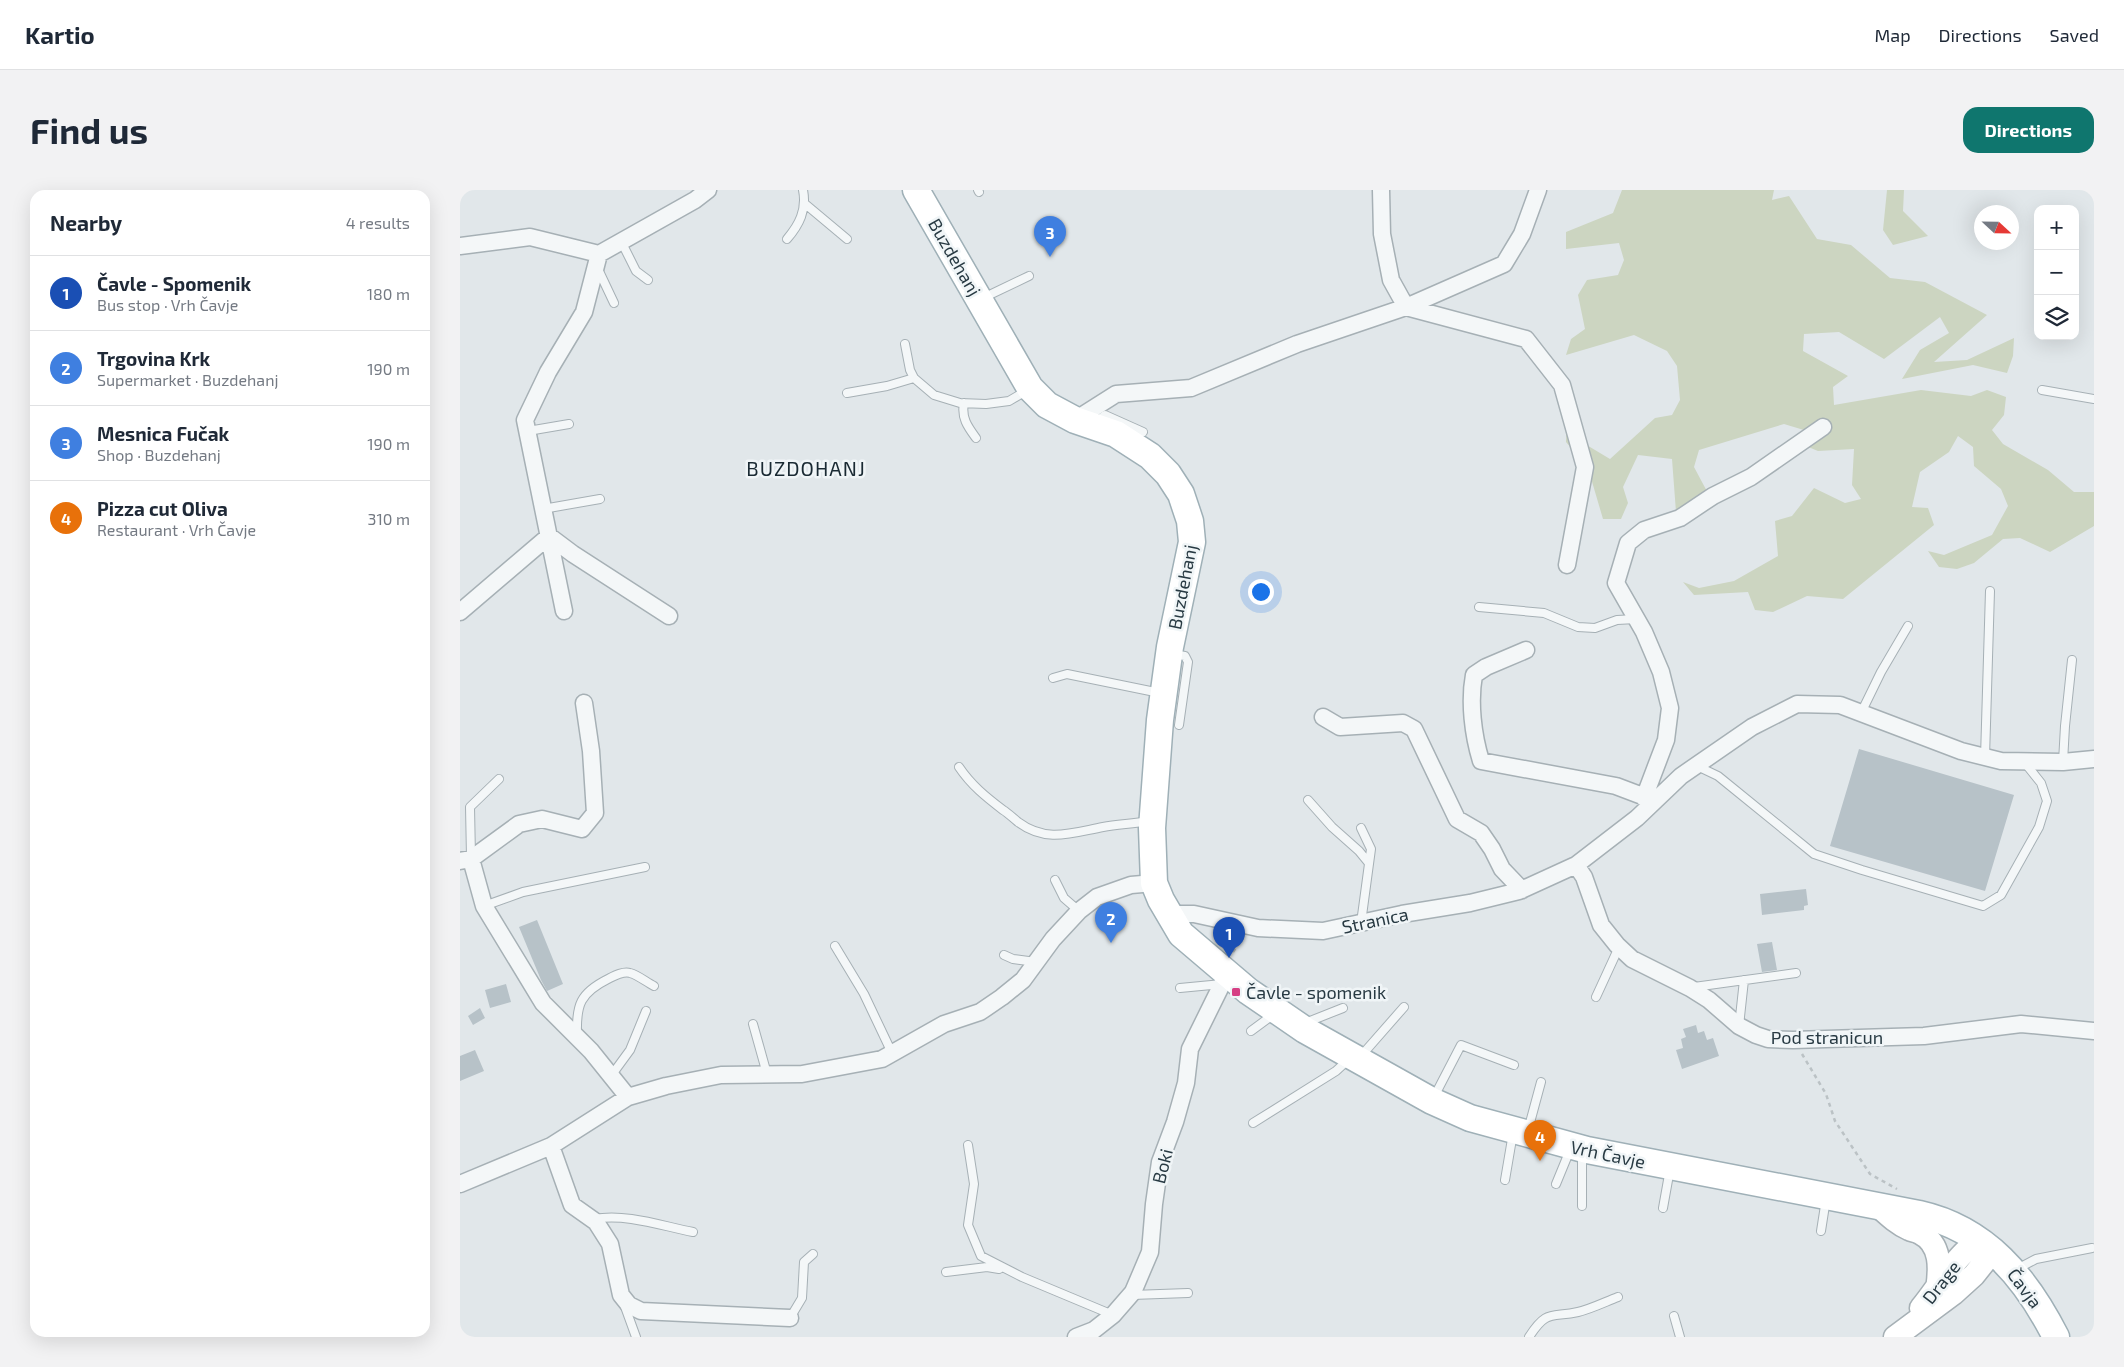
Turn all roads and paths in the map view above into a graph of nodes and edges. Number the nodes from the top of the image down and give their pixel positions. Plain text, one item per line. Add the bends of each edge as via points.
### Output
1 (708, 190) edge
2 (803, 190) edge
3 (916, 190) edge
4 (1381, 190) edge
5 (1538, 190) edge
6 (804, 203) junction
7 (787, 239) dead end
8 (848, 239) dead end
9 (621, 242) junction
10 (460, 246) edge
11 (597, 259) junction
12 (1030, 276) dead end
13 (648, 280) dead end
14 (979, 300) junction
15 (614, 304) dead end
16 (1406, 307) junction
17 (905, 344) dead end
18 (914, 378) junction
19 (1030, 388) junction
20 (2042, 390) dead end
21 (847, 393) dead end
22 (2094, 399) edge
23 (964, 403) junction
24 (1084, 423) junction
25 (569, 424) dead end
26 (1823, 426) dead end
27 (528, 431) junction
28 (1143, 432) dead end
29 (976, 438) dead end
30 (600, 499) dead end
31 (543, 509) junction
32 (550, 536) junction
33 (1567, 565) dead end
34 (1990, 591) dead end
35 (1479, 607) dead end
36 (564, 611) dead end
37 (460, 612) edge
38 (669, 616) dead end
39 (1636, 619) junction
40 (1908, 626) dead end
41 (1526, 650) dead end
42 (1170, 653) junction
43 (2072, 660) dead end
44 (1053, 678) dead end
45 (1164, 694) junction
46 (584, 703) dead end
47 (1862, 713) junction
48 (1323, 717) dead end
49 (1179, 725) dead end
50 (1985, 757) junction
51 (2094, 760) edge
52 (2024, 761) junction
53 (2063, 762) junction
54 (1697, 766) junction
55 (959, 767) dead end
56 (499, 779) dead end
57 (1308, 800) dead end
58 (1650, 800) junction
59 (1153, 820) junction
60 (1361, 828) dead end
61 (465, 860) edge
62 (1368, 862) junction
63 (1576, 865) junction
64 (645, 867) dead end
65 (1055, 880) dead end
66 (1154, 882) junction
67 (1522, 890) junction
68 (484, 906) junction
69 (1079, 911) junction
70 (1169, 914) junction
71 (1361, 923) junction
72 (1244, 937) dead end
73 (835, 946) dead end
74 (1619, 947) junction
75 (1004, 955) dead end
76 (1036, 962) junction
77 (1226, 971) junction
78 (1796, 973) dead end
79 (1744, 980) junction
80 (654, 986) dead end
81 (1180, 988) dead end
82 (1690, 988) junction
83 (1596, 997) dead end
84 (1404, 1007) dead end
85 (1343, 1008) dead end
86 (646, 1011) dead end
87 (1278, 1011) junction
88 (754, 1024) dead end
89 (1298, 1026) junction
90 (1739, 1026) junction
91 (1252, 1031) dead end
92 (2094, 1032) edge
93 (577, 1038) junction
94 (1793, 1040) junction
95 (892, 1053) junction
96 (1354, 1059) junction
97 (1514, 1066) dead end
98 (767, 1074) junction
99 (611, 1076) junction
100 (1541, 1082) dead end
101 (628, 1097) junction
102 (1432, 1101) junction
103 (1253, 1122) dead end
104 (1520, 1133) junction
105 (968, 1145) dead end
106 (551, 1146) junction
107 (1577, 1147) junction
108 (1670, 1167) junction
109 (1505, 1180) dead end
110 (460, 1184) edge
111 (1556, 1184) dead end
112 (1902, 1192) dead end
113 (1826, 1197) junction
114 (1877, 1205) junction
115 (1582, 1206) dead end
116 (1663, 1208) dead end
117 (592, 1219) junction
118 (1821, 1231) dead end
119 (693, 1232) dead end
120 (1989, 1248) junction
121 (2092, 1248) dead end
122 (813, 1254) dead end
123 (1006, 1269) junction
124 (2013, 1271) junction
125 (946, 1272) dead end
126 (1937, 1290) junction
127 (1188, 1293) dead end
128 (621, 1295) junction
129 (1130, 1295) junction
130 (1618, 1297) dead end
131 (1113, 1315) junction
132 (1674, 1316) dead end
133 (790, 1318) joint
134 (1097, 1334) edge
135 (1899, 1334) edge
136 (636, 1337) edge
137 (1076, 1337) edge
138 (1529, 1337) edge
139 (1680, 1337) edge
140 (2056, 1337) edge

1 - 9 street
2 - 6 lane
3 - 14 main road, Buzdehanj
4 - 16 street via 1382,234 1390,280
5 - 16 street via 1522,234 1504,264
6 - 7 lane via 799,225
6 - 8 lane
9 - 11 street
9 - 13 lane via 636,272
10 - 11 street via 530,237
11 - 15 lane
11 - 27 street via 584,312 548,372 525,420
12 - 14 lane
14 - 19 main road, Buzdehanj
16 - 24 street via 1297,344 1191,388 1116,394
16 - 33 street via 1526,339 1562,385 1584,467
17 - 18 lane
18 - 21 lane
18 - 23 lane via 934,395
19 - 23 lane via 1009,401
19 - 24 main road, Buzdehanj via 1047,405
20 - 22 lane
23 - 29 lane via 962,413
24 - 28 lane via 1105,415
24 - 42 main road, Buzdehanj via 1116,434 1156,462 1180,494 1190,521 1192,542
25 - 27 lane
26 - 39 street via 1752,477 1713,496 1680,518 1644,530 1628,543 1616,583
27 - 31 street
30 - 31 lane
31 - 32 street
32 - 36 street
32 - 37 street
32 - 38 street
34 - 50 lane
35 - 39 lane via 1544,613 1578,627 1595,628 1616,620
39 - 58 street via 1661,672 1670,708 1666,740
40 - 47 lane
41 - 58 street via 1474,675 1476,744 1481,761 1616,786
42 - 45 main road, Buzdehanj
42 - 49 lane via 1185,656 1188,662
43 - 53 lane
44 - 45 lane via 1067,674
45 - 59 main road, Buzdehanj
46 - 61 street via 595,813 582,829 542,819 519,824
47 - 50 street, Stranica
47 - 54 street, Stranica via 1840,705 1797,704 1752,727
48 - 67 street via 1340,727 1403,723 1414,729 1457,819 1481,833 1502,869
50 - 52 street, Stranica
51 - 53 street, Stranica
52 - 53 street, Stranica
52 - 54 lane via 2041,783 2047,801 2039,827 2001,895 1983,906 1814,854 1718,776
54 - 58 street, Stranica
55 - 59 lane via 987,799 1036,832 1066,836
56 - 61 lane via 470,807
57 - 62 lane
58 - 63 street, Stranica via 1637,818
59 - 66 main road, Buzdehanj
60 - 62 lane via 1371,849
61 - 68 street
62 - 71 lane
63 - 67 street, Stranica
63 - 74 street, Pod stranicun via 1584,877 1601,925
64 - 68 lane via 523,892
65 - 69 lane via 1064,898
66 - 69 street via 1114,890 1097,897
66 - 70 main road, Buzdehanj
67 - 71 street, Stranica
68 - 93 street via 543,1003
69 - 76 street
70 - 71 street, Stranica via 1194,914 1258,928 1323,931
70 - 77 main road, Vrh Čavje via 1181,934
72 - 77 path
73 - 95 lane via 864,994
74 - 82 street, Pod stranicun via 1632,959
74 - 83 lane
75 - 76 lane
76 - 95 street via 1024,980 980,1012 944,1024
77 - 81 lane
77 - 87 main road, Vrh Čavje
77 - 129 street, Boki via 1190,1049 1186,1083 1160,1162 1150,1252
78 - 79 lane
79 - 82 lane
79 - 90 lane
80 - 93 lane via 623,973 592,988 581,999 576,1016
82 - 90 street, Pod stranicun
84 - 96 lane
85 - 89 lane
86 - 99 lane via 630,1050
87 - 89 main road, Vrh Čavje
87 - 91 lane
88 - 98 lane
89 - 96 main road, Vrh Čavje
90 - 94 street, Pod stranicun via 1768,1039
92 - 94 street, Pod stranicun via 2021,1024 1924,1036
93 - 99 street
94 - 112 path via 1826,1094 1835,1120 1870,1174
95 - 98 street via 882,1059 802,1074
96 - 102 main road, Vrh Čavje
96 - 103 lane
97 - 102 lane via 1461,1045
98 - 101 street via 721,1075
99 - 101 street
100 - 104 lane
101 - 106 street
102 - 104 main road, Vrh Čavje via 1470,1118
104 - 107 main road, Vrh Čavje
104 - 109 lane
105 - 123 lane via 974,1184 968,1225 981,1256
106 - 110 street
106 - 117 street via 572,1205
107 - 108 main road, Vrh Čavje
107 - 111 lane
107 - 115 lane
108 - 113 main road, Vrh Čavje
108 - 116 lane
113 - 114 main road, Vrh Čavje
113 - 118 lane
114 - 120 main road, Vrh Čavje via 1946,1221
114 - 126 main road via 1893,1220 1919,1232 1934,1245 1940,1270
117 - 119 lane via 606,1216 640,1220
117 - 128 street via 604,1231 610,1244
120 - 124 main road, Čavja
120 - 126 main road, Drage via 1976,1246 1968,1249
120 - 135 main road, Drage via 1974,1275
121 - 124 lane via 2036,1259
122 - 133 lane via 804,1262 802,1298
123 - 125 lane via 987,1267
123 - 131 lane
124 - 140 main road, Čavja via 2040,1306
126 - 135 main road, Drage
127 - 129 lane
128 - 133 street via 640,1311
128 - 136 lane
129 - 131 street, Boki
130 - 138 lane via 1576,1312 1551,1314
131 - 134 street, Boki
132 - 139 lane
134 - 137 street, Boki

